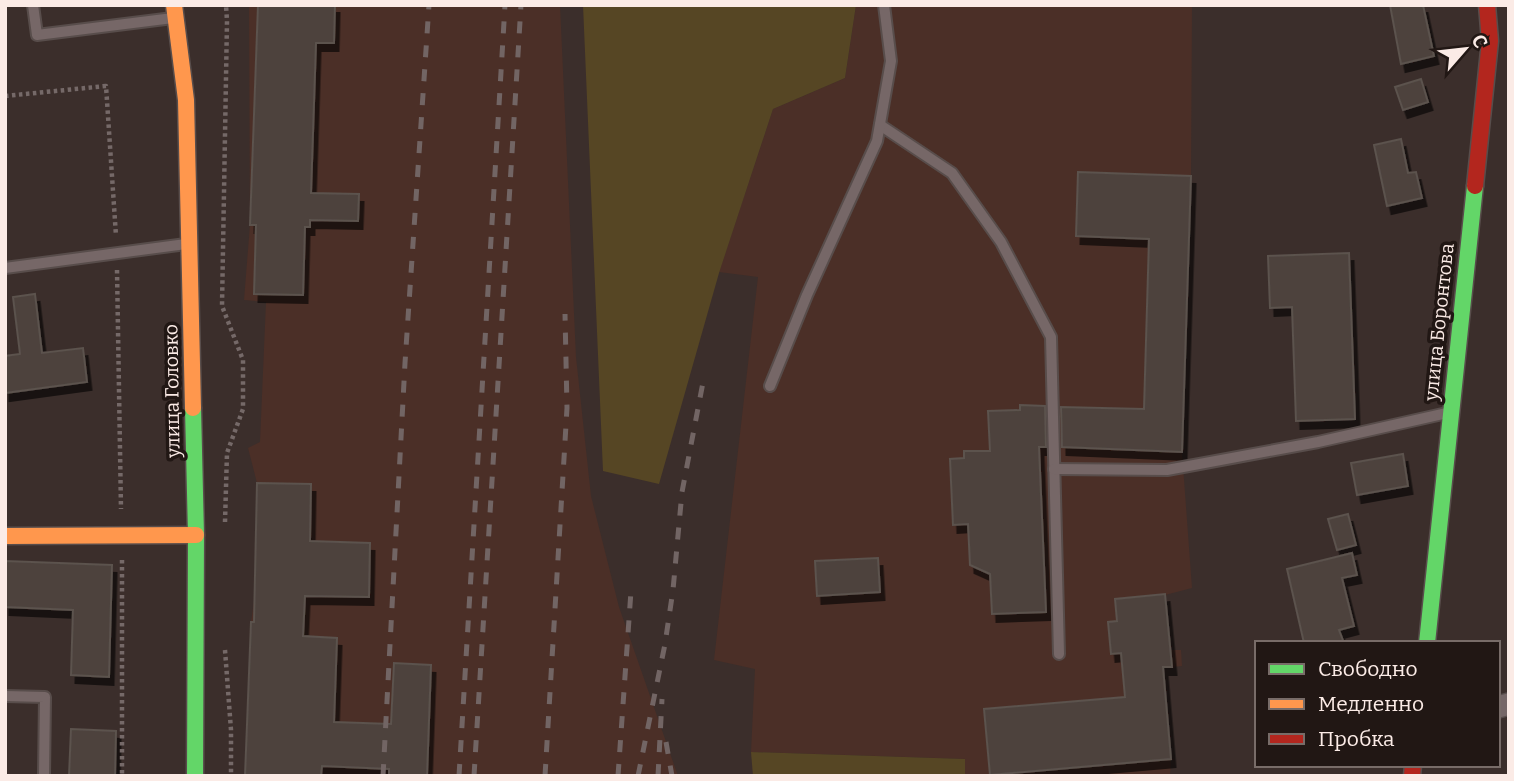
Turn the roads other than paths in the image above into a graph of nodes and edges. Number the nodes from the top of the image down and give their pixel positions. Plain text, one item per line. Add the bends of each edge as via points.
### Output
1 (33, 5) edge
2 (884, 5) edge
3 (1487, 5) edge
4 (175, 11) edge
5 (880, 125) junction
6 (189, 243) junction
7 (5, 268) edge
8 (770, 386) dead end
9 (1451, 412) junction
10 (1054, 469) junction
11 (196, 535) junction
12 (5, 536) edge
13 (1426, 641) edge
14 (1059, 654) dead end
15 (5, 696) edge
16 (44, 776) edge
17 (195, 776) edge

1 - 4 lane via 37,35
2 - 5 lane via 891,61
3 - 9 street, улица Боронтова via 1490,41
4 - 6 street, улица Головко via 186,100
5 - 8 lane
5 - 10 lane via 952,173 1001,242 1051,337
6 - 7 lane
6 - 11 street, улица Головко
9 - 10 lane via 1167,470
9 - 13 street, улица Боронтова
10 - 14 lane
11 - 12 street
11 - 17 street, улица Головко
15 - 16 lane via 45,697

